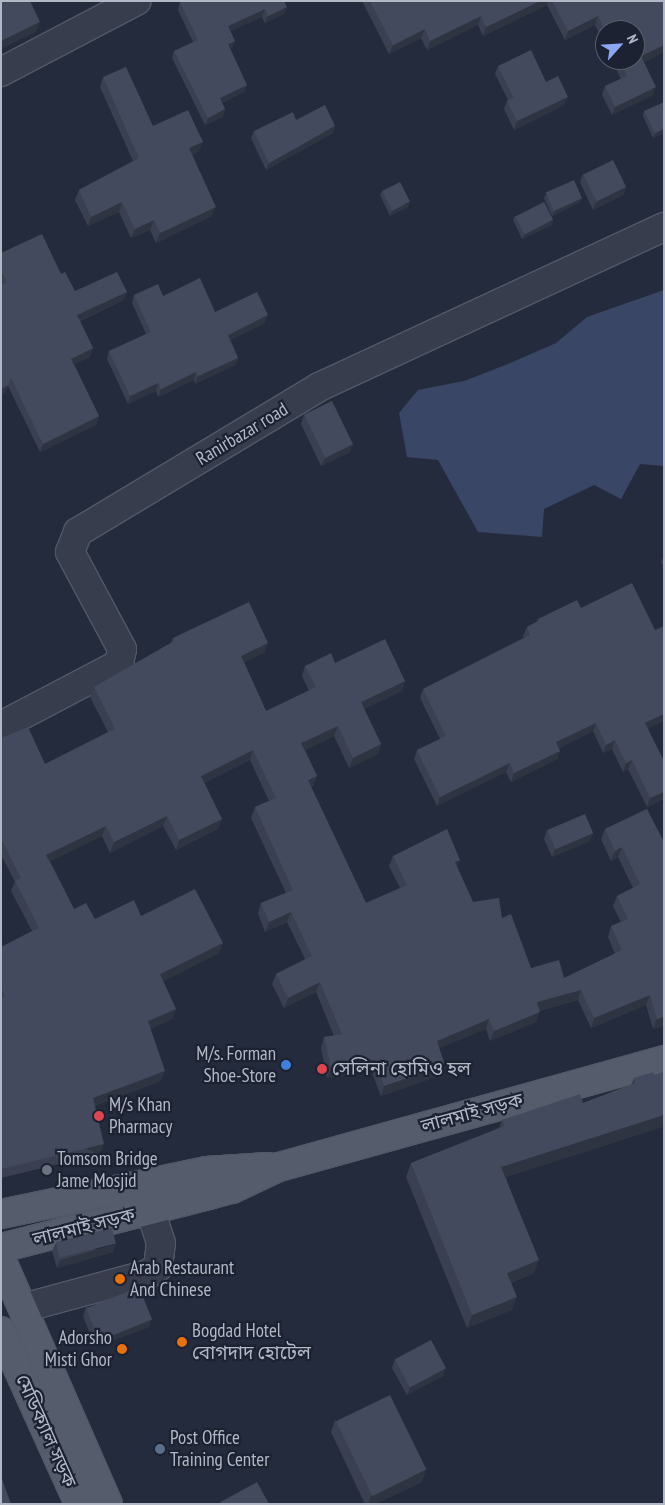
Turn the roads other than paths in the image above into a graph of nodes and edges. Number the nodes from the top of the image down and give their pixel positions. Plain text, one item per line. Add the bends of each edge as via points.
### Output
1 (136, 1) edge
2 (1, 72) edge
3 (664, 227) edge
4 (1, 726) edge
5 (664, 1060) edge
6 (279, 1166) junction
7 (150, 1210) junction
8 (1, 1214) edge
9 (1, 1248) edge
10 (1, 1259) edge
11 (23, 1308) junction
12 (1, 1331) edge
13 (71, 1418) junction
14 (45, 1429) junction
15 (79, 1504) edge
16 (108, 1504) edge

1 - 2 street
3 - 4 street, Ranirbazar road via 319,387 78,532 70,552 122,649 119,664
5 - 6 main road, লালমাই সড়ক
6 - 7 main road, লালমাই সড়ক via 232,1188
6 - 8 main road, লালমাই সড়ক via 206,1171
7 - 9 main road, লালমাই সড়ক
7 - 11 street via 162,1243 158,1267 148,1274
10 - 11 main road, মেডিক্যাল সড়ক
11 - 13 main road, মেডিক্যাল সড়ক
12 - 14 main road, মেডিক্যাল সড়ক
13 - 14 main road
13 - 16 main road, মেডিক্যাল সড়ক
14 - 15 main road, মেডিক্যাল সড়ক

